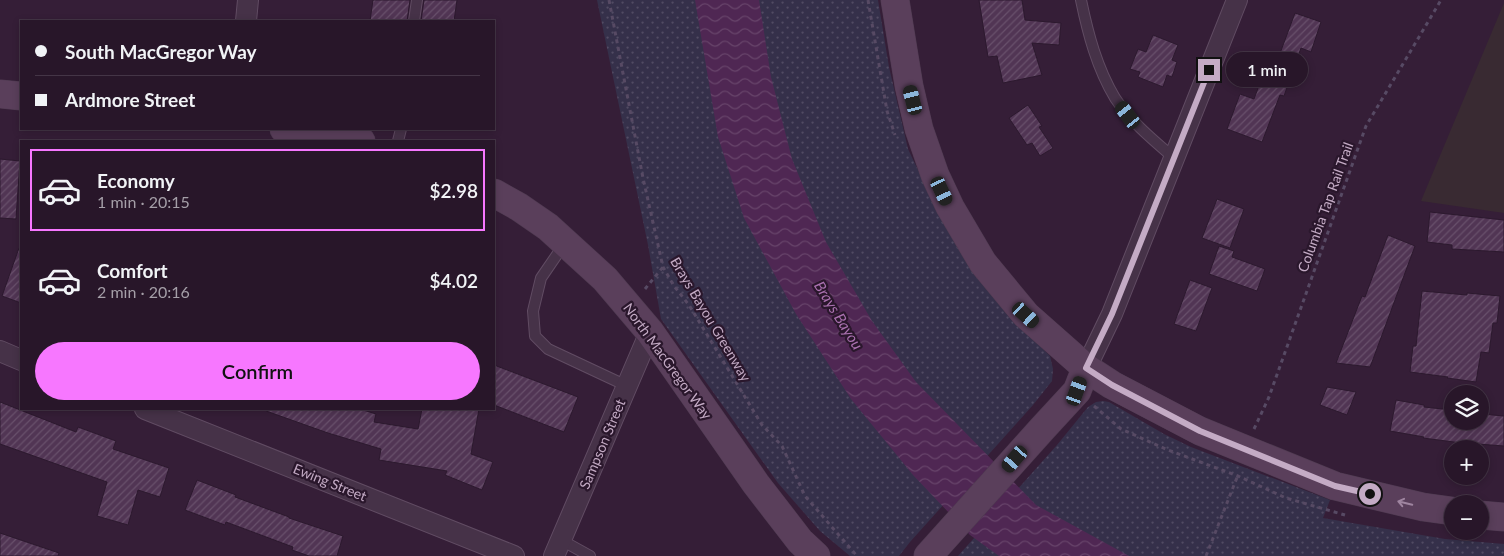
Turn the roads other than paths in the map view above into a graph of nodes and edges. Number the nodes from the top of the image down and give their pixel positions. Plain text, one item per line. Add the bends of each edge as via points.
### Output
1 (248, 0) edge
2 (417, 0) edge
3 (895, 0) edge
4 (1081, 0) edge
5 (1237, 0) edge
6 (246, 20) edge
7 (414, 20) edge
8 (0, 94) edge
9 (20, 96) edge
10 (290, 130) edge
11 (355, 140) edge
12 (1174, 158) junction
13 (495, 194) edge
14 (566, 242) junction
15 (650, 332) junction
16 (0, 351) edge
17 (20, 360) edge
18 (1086, 368) junction
19 (627, 386) junction
20 (148, 410) edge
21 (1444, 510) edge
22 (1489, 516) edge
23 (1504, 517) edge
24 (558, 548) edge
25 (514, 556) edge
26 (590, 556) edge
27 (816, 556) edge
28 (928, 556) edge

1 - 6 street
2 - 7 lane
3 - 18 main road via 919,128 950,207 983,263 1026,315
4 - 12 lane via 1088,32 1115,98
5 - 12 street
8 - 9 main road
10 - 11 main road
12 - 18 street via 1112,314
13 - 14 main road, North MacGregor Way
14 - 15 main road, North MacGregor Way via 606,279
14 - 19 lane via 541,278 533,311 536,336 548,349
15 - 19 street, Sampson Street
15 - 27 main road, North MacGregor Way via 756,484 800,541
16 - 17 street
21 -> 18 main road via 1335,486 1200,431
18 - 28 main road via 1077,391
19 - 24 street, Sampson Street
20 - 25 street, Ewing Street
22 - 23 main road
24 - 26 lane

